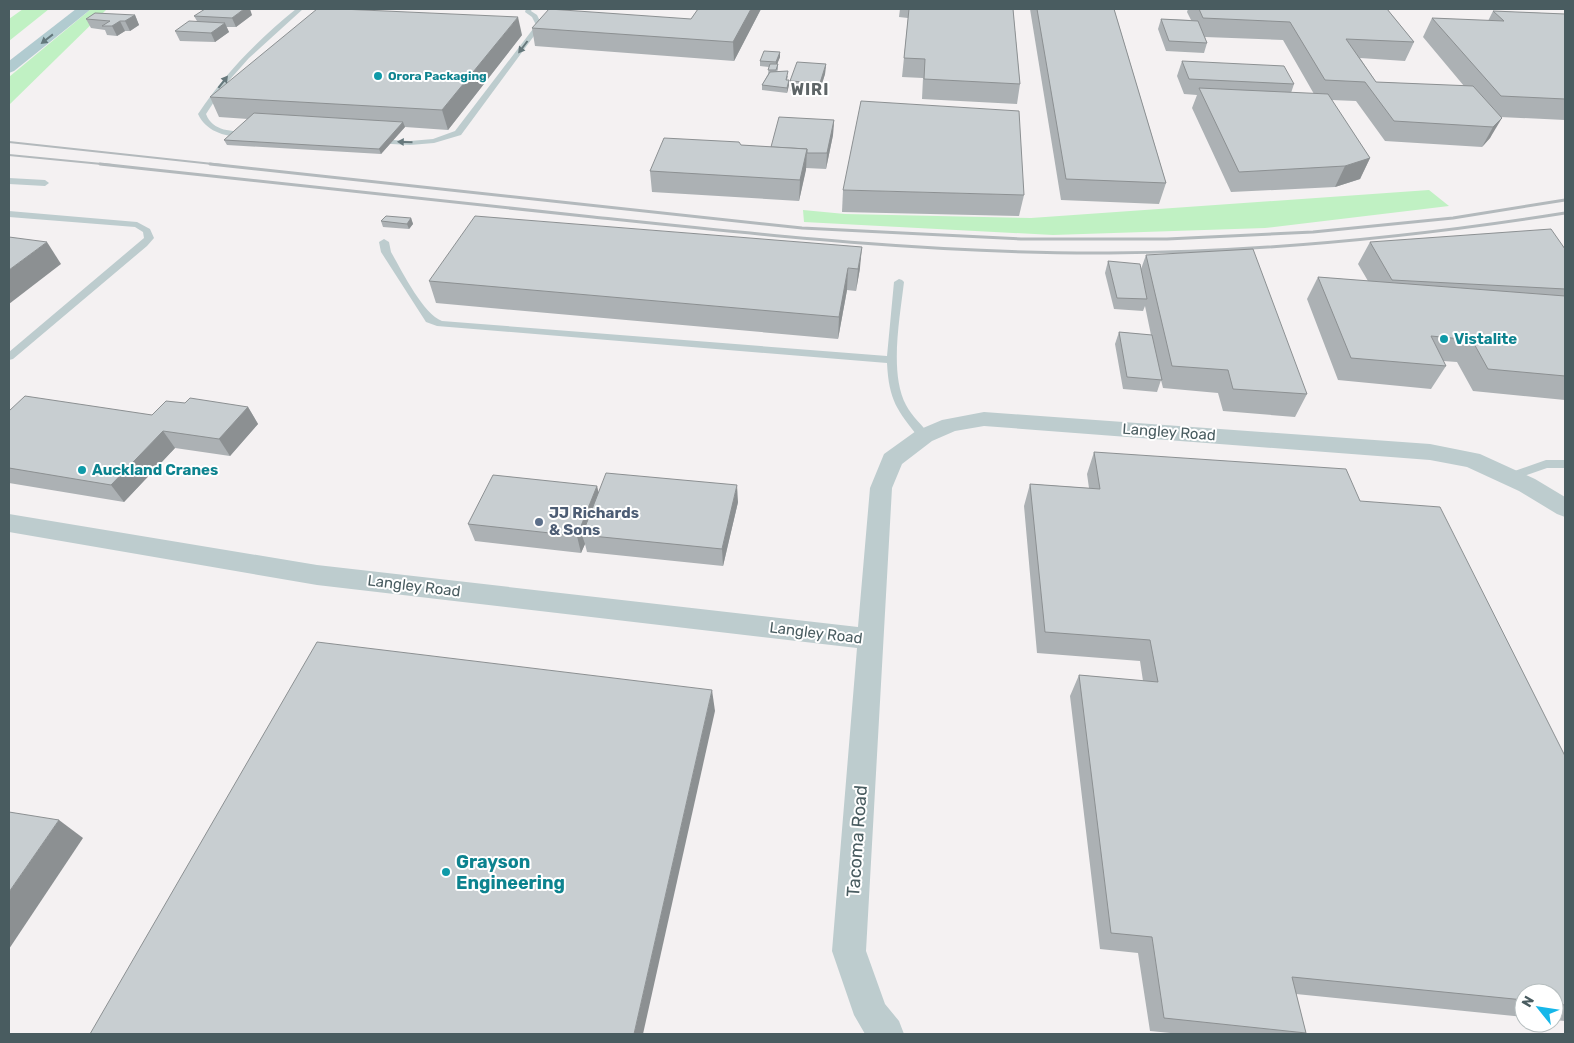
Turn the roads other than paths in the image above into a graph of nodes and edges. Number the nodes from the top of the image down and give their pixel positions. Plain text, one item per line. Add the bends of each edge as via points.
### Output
1 (84, 9) edge
2 (300, 9) edge
3 (529, 9) edge
4 (56, 13) dead end
5 (9, 52) edge
6 (9, 68) edge
7 (255, 134) edge
8 (365, 140) edge
9 (9, 181) edge
10 (46, 184) dead end
11 (9, 214) edge
12 (384, 242) dead end
13 (899, 282) dead end
14 (9, 357) edge
15 (892, 360) junction
16 (924, 436) junction
17 (1565, 464) edge
18 (1510, 477) junction
19 (1565, 508) edge
20 (9, 523) edge
21 (871, 639) junction
22 (886, 1034) edge

1 -> 6 main road
7 -> 2 lane via 227,133 210,127 202,114 214,93 248,54
3 -> 8 lane via 539,25 458,133 426,142
4 - 5 main road
9 - 10 lane
11 - 14 lane via 137,225 147,231 148,238
12 - 15 lane via 386,252 421,308 430,320 441,324
13 - 15 lane
15 - 16 lane via 895,392 900,405
16 - 18 street, Langley Road via 950,425 984,418 1430,452 1472,460
16 - 21 street, Langley Road via 892,460 881,488
17 - 18 lane via 1546,464
18 - 19 street, Langley Road
20 - 21 street, Langley Road via 317,575
21 - 22 street, Tacoma Road via 850,951 872,1015

